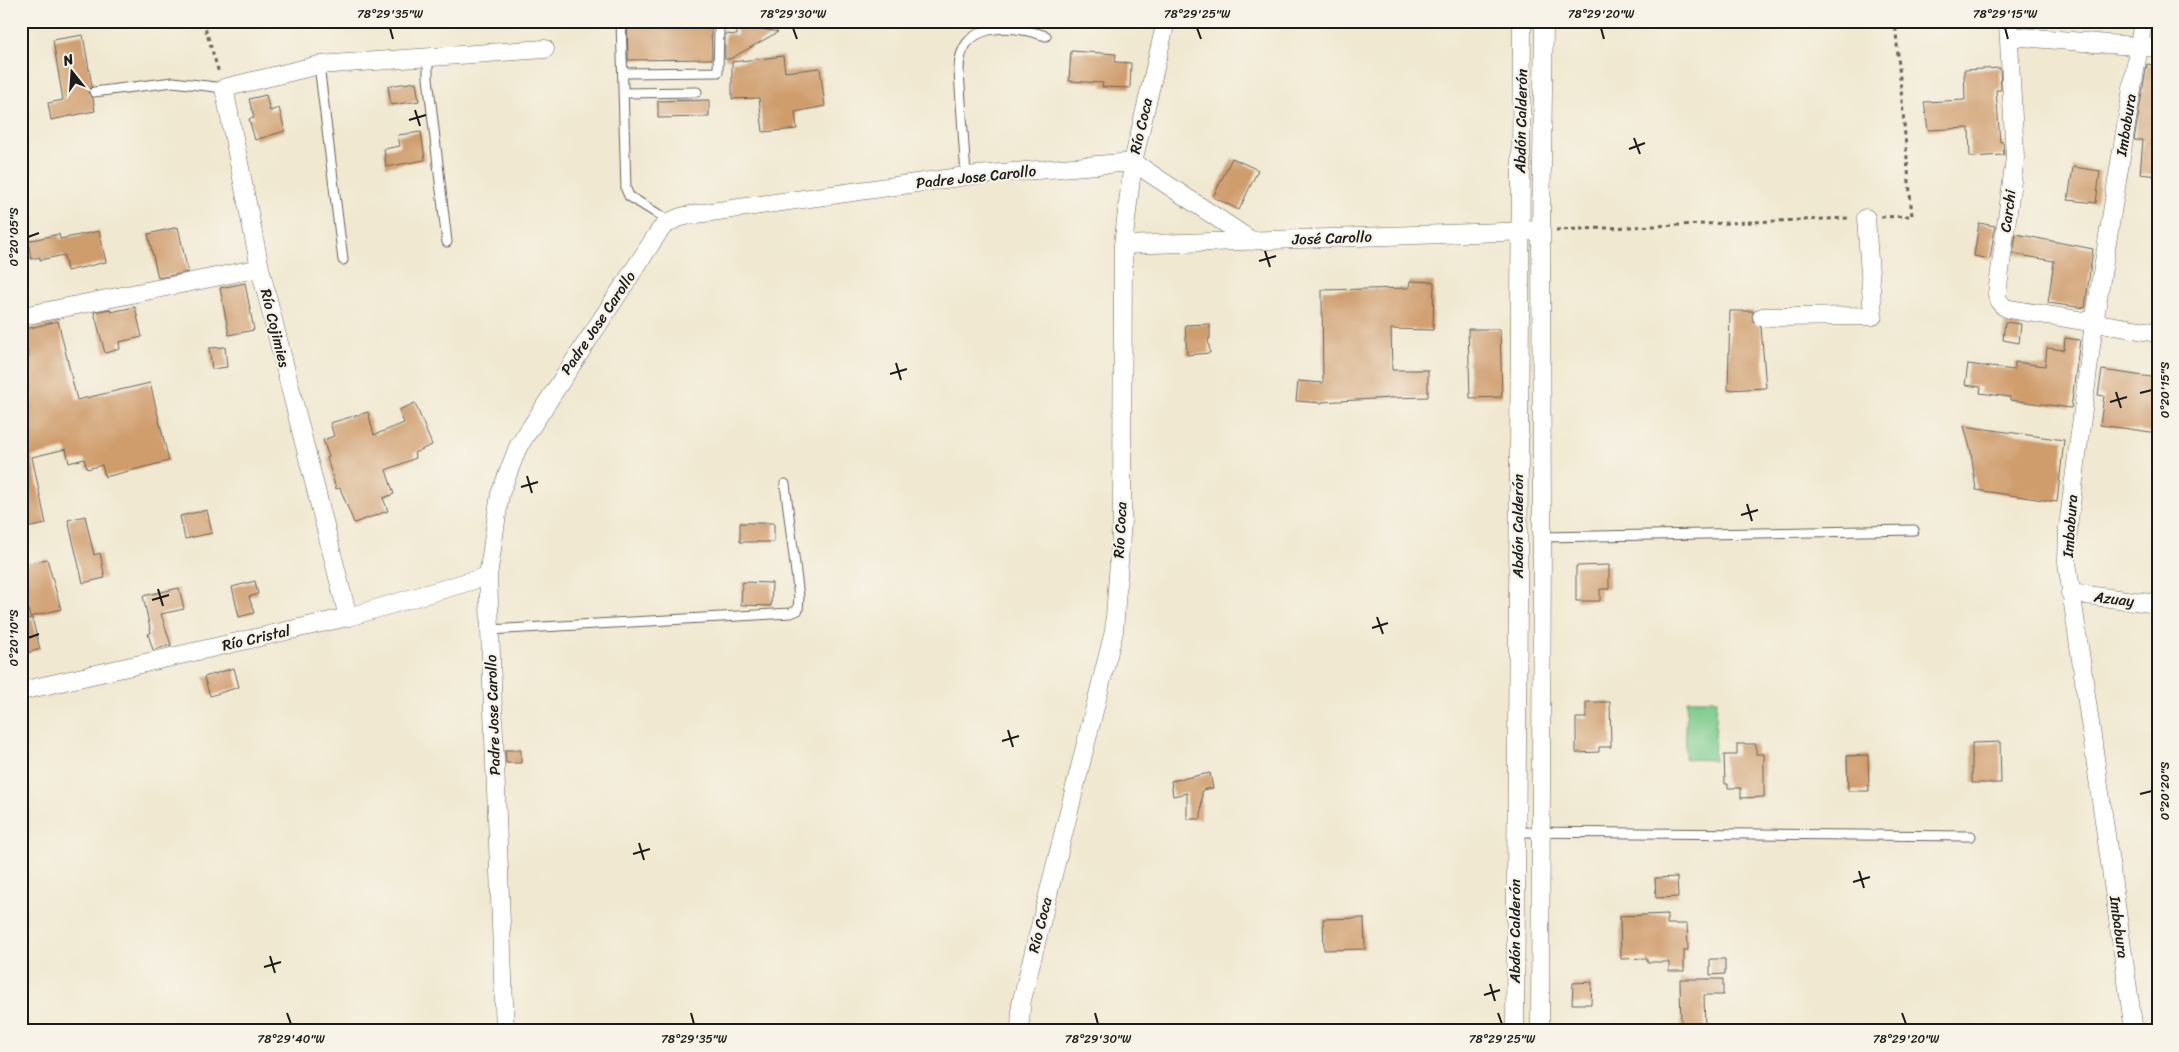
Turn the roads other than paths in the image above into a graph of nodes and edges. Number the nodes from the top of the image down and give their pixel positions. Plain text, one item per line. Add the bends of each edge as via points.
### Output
1 (621, 21) edge
2 (1166, 21) edge
3 (1522, 21) edge
4 (1544, 21) edge
5 (2143, 21) edge
6 (2009, 28) edge
7 (719, 29) dead end
8 (1046, 36) dead end
9 (2140, 45) junction
10 (2158, 48) edge
11 (545, 49) dead end
12 (428, 58) junction
13 (319, 65) junction
14 (622, 73) junction
15 (224, 88) junction
16 (94, 92) dead end
17 (697, 92) dead end
18 (623, 93) junction
19 (1133, 162) junction
20 (966, 176) junction
21 (1866, 218) road end
22 (669, 222) junction
23 (1519, 231) junction
24 (1541, 231) junction
25 (1252, 241) junction
26 (446, 242) dead end
27 (1123, 245) junction
28 (343, 260) dead end
29 (260, 268) junction
30 (28, 315) dead end
31 (1762, 317) dead end
32 (2094, 323) junction
33 (2158, 333) edge
34 (785, 484) dead end
35 (1914, 530) dead end
36 (1542, 537) junction
37 (488, 576) junction
38 (2070, 593) junction
39 (2158, 604) edge
40 (348, 617) junction
41 (490, 630) junction
42 (21, 692) edge
43 (1516, 832) junction
44 (1541, 833) junction
45 (1971, 836) dead end
46 (505, 1031) edge
47 (1020, 1031) edge
48 (1515, 1031) edge
49 (1540, 1031) edge
50 (2134, 1031) edge

1 - 14 lane
2 - 19 street, Río Coca
3 - 23 street, Abdón Calderón
4 - 24 street, Abdón Calderón
5 - 9 street, Imbabura
6 - 9 street
6 - 32 street, Carchi via 2014,158 1998,301 2009,309
7 - 14 lane via 718,72
8 - 20 lane via 1022,28 1001,27 980,33 963,46 958,72
9 - 10 street
9 - 32 street, Imbabura
11 - 12 street
12 - 13 street
12 - 26 lane
13 - 15 street
13 - 28 lane
14 - 18 lane
15 - 16 lane via 174,82
15 - 29 street
17 - 18 lane
18 - 22 lane via 626,188 629,196
19 - 20 street, Padre Jose Carollo
19 - 25 street
19 - 27 street, Río Coca
20 - 22 street, Padre Jose Carollo via 697,214
21 - 31 street via 1873,316
22 - 37 street, Padre Jose Carollo via 660,230 518,447 500,494
23 - 24 street, José Carollo
23 - 25 street, José Carollo
23 - 43 street, Abdón Calderón
24 - 36 street, Abdón Calderón
25 - 27 street, José Carollo
27 - 47 street, Río Coca via 1122,520 1114,630 1021,1004
29 - 30 street, Río Cojimies
29 - 40 street, Río Cojimies
32 - 33 street
32 - 38 street, Imbabura via 2068,527 2066,562
34 - 41 lane via 799,597 798,610 791,614
35 - 36 lane
36 - 44 street, Abdón Calderón
37 - 40 street, Río Cristal
37 - 41 street, Padre Jose Carollo
38 - 39 street, Azuay
38 - 50 street, Imbabura
40 - 42 street, Río Cristal
41 - 46 street, Padre Jose Carollo
43 - 44 lane
43 - 48 street, Abdón Calderón
44 - 45 lane
44 - 49 street, Abdón Calderón

